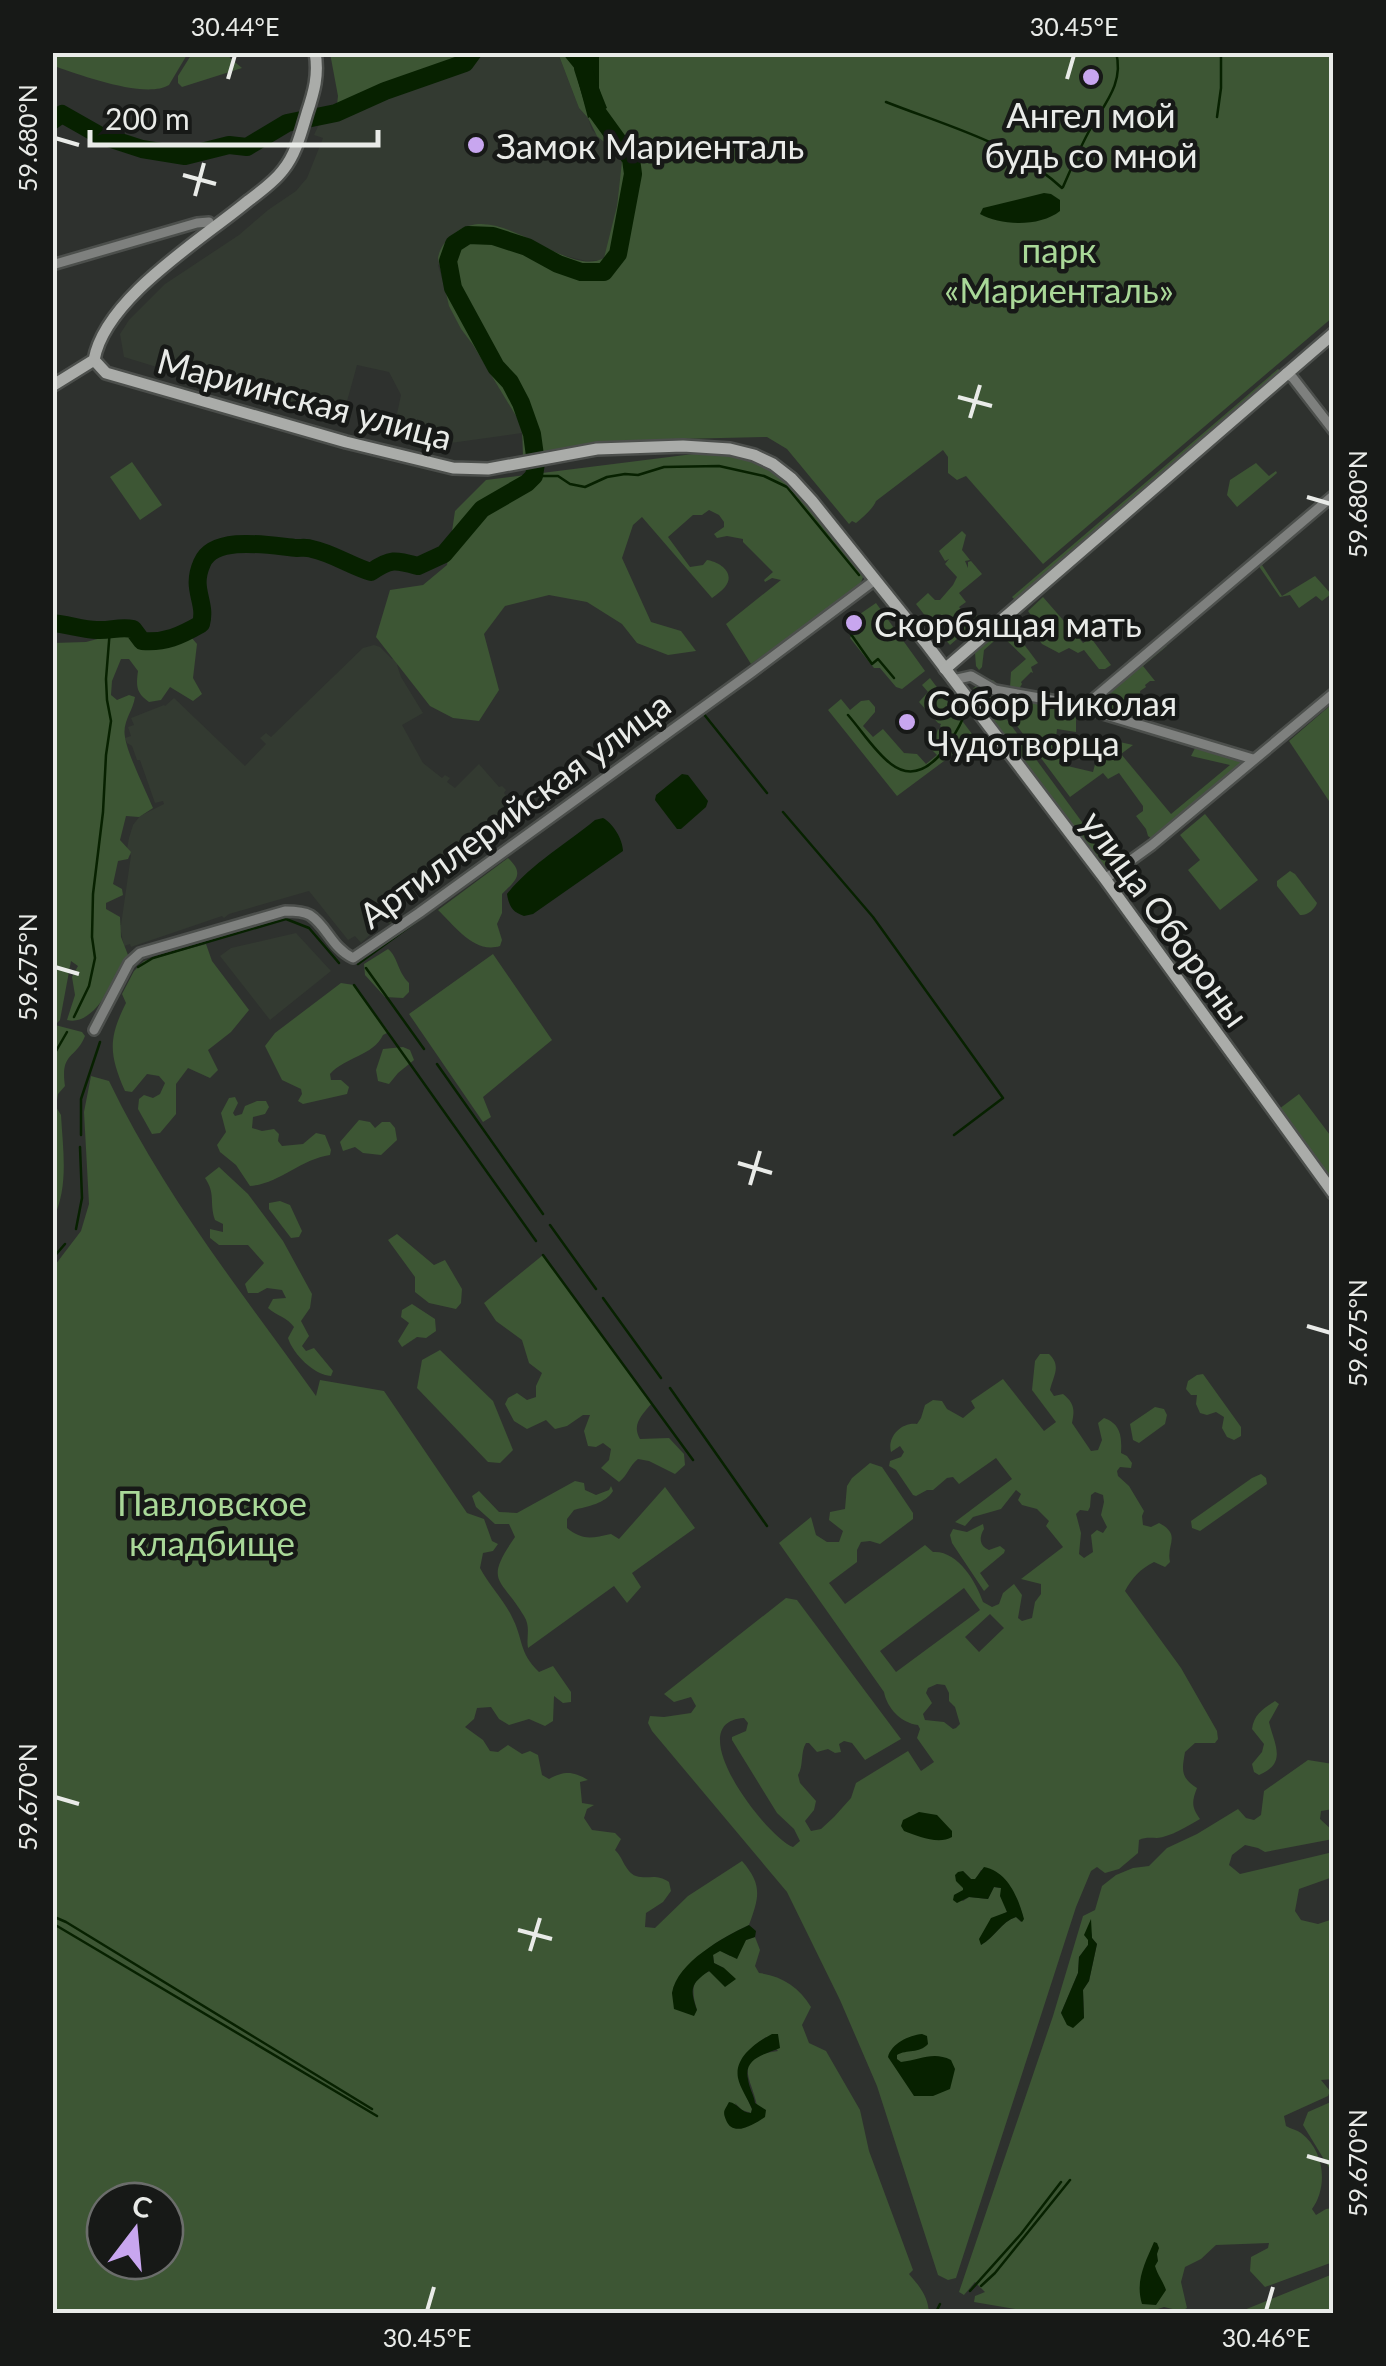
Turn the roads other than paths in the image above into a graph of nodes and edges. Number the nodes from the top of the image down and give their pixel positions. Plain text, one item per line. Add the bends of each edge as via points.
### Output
1 (315, 52) edge
2 (209, 222) dead end
3 (52, 265) edge
4 (1334, 334) edge
5 (94, 360) junction
6 (1286, 373) junction
7 (52, 386) edge
8 (1334, 430) edge
9 (1334, 495) edge
10 (840, 535) joint
11 (875, 580) junction
12 (949, 674) junction
13 (1334, 693) edge
14 (1085, 706) junction
15 (1254, 760) junction
16 (1104, 879) junction
17 (94, 1030) dead end
18 (1334, 1194) edge

1 - 5 street via 316,87 283,172 120,309
2 - 3 street
4 - 6 street
5 - 7 street
5 - 10 street, Мариинская улица via 106,373 468,470 597,449 746,452 792,478
6 - 8 street
6 - 12 street
9 - 14 street
10 - 11 street, улица Обороны
11 - 12 street, улица Обороны
11 - 17 street, Артиллерийская улица via 352,958 311,916 284,910 140,954
12 - 14 street via 971,676 995,690
12 - 16 street, улица Обороны
13 - 15 street
14 - 15 street
15 - 16 street
16 - 18 street, улица Обороны

